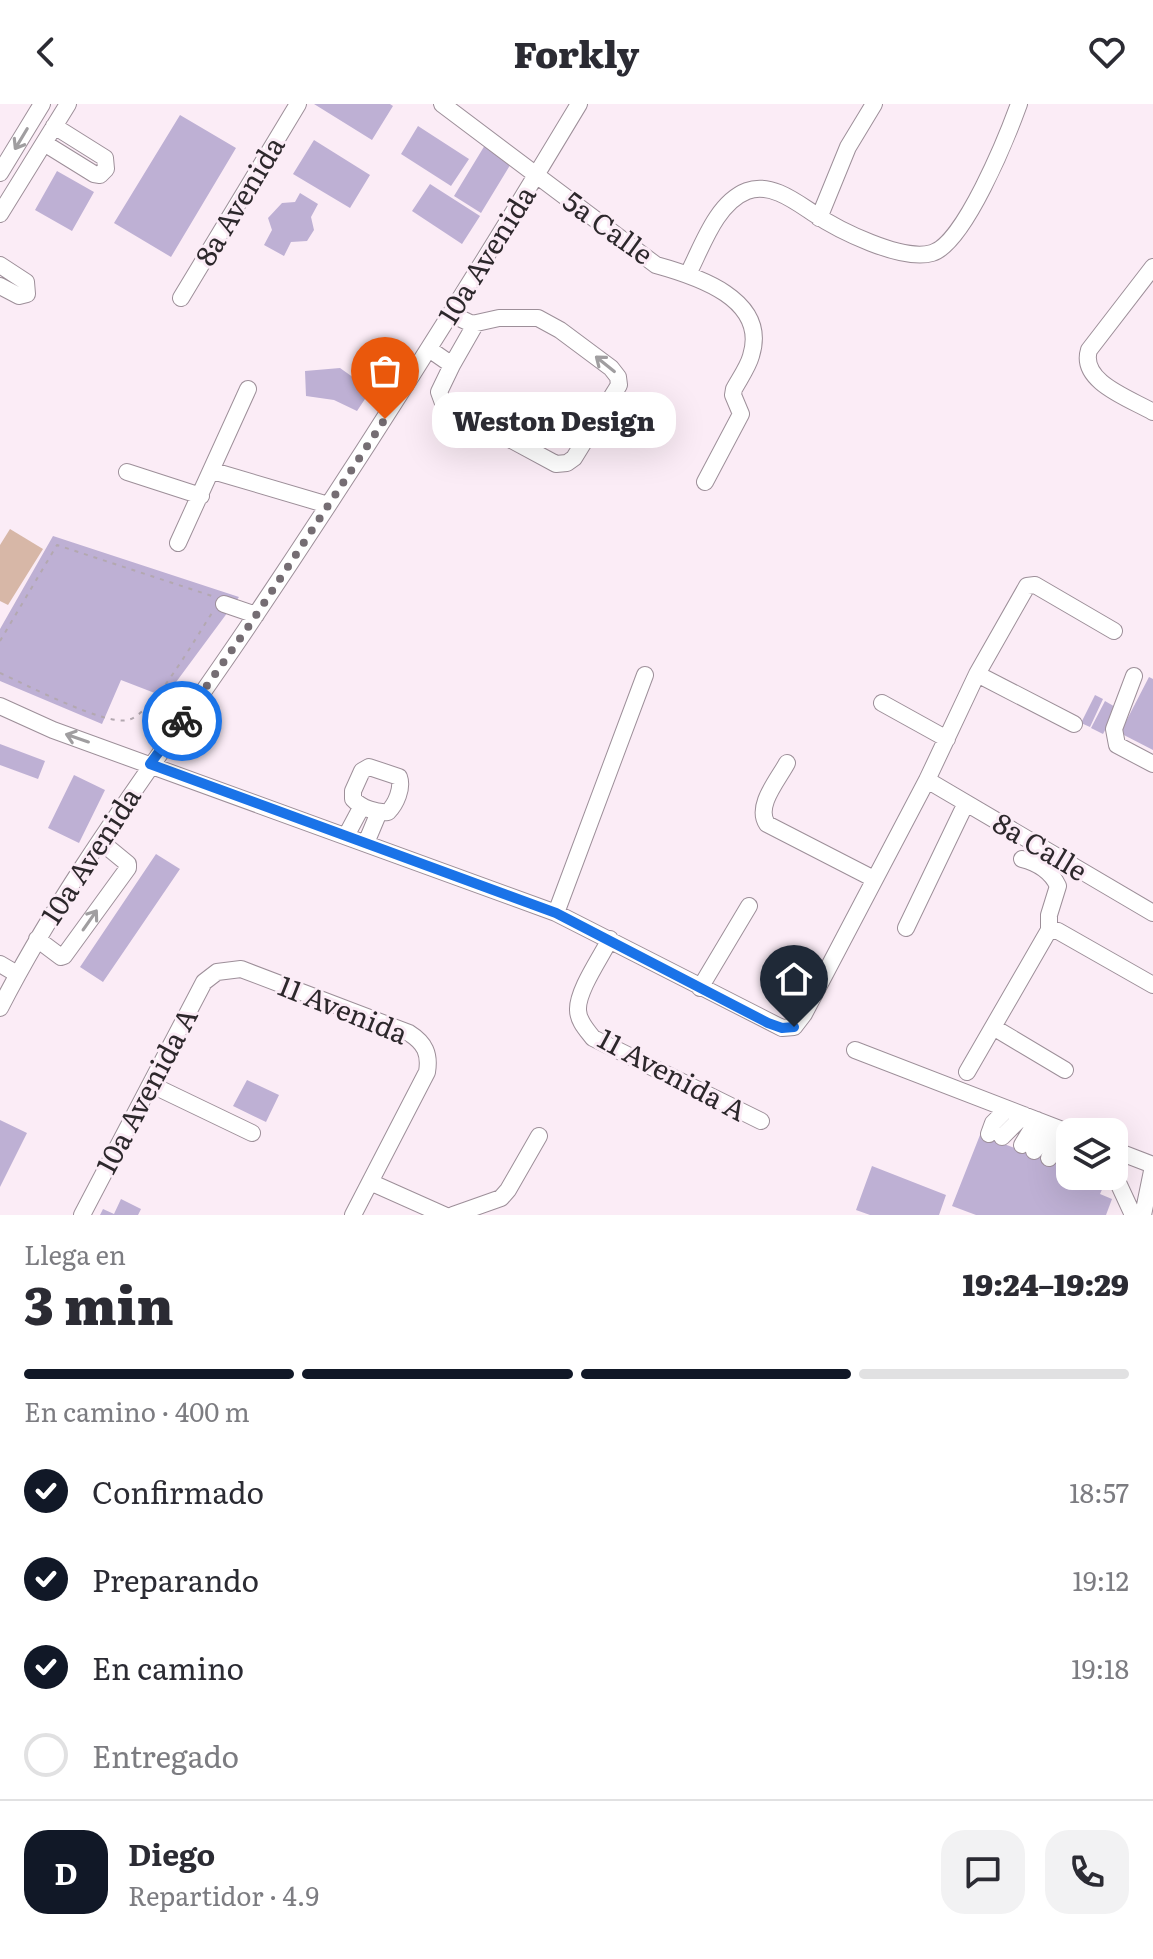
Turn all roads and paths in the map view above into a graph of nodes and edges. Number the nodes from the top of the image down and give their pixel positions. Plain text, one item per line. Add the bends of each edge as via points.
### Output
1 (42, 104) edge
2 (68, 104) edge
3 (298, 104) edge
4 (442, 104) edge
5 (579, 104) edge
6 (874, 104) edge
7 (1019, 104) edge
8 (54, 126) junction
9 (44, 143) junction
10 (0, 173) edge
11 (536, 175) junction
12 (0, 214) edge
13 (819, 218) junction
14 (0, 265) edge
15 (1153, 267) edge
16 (688, 274) junction
17 (0, 286) edge
18 (181, 298) dead end
19 (451, 314) junction
20 (476, 323) junction
21 (429, 349) junction
22 (452, 365) junction
23 (248, 389) dead end
24 (1153, 412) edge
25 (213, 471) junction
26 (127, 472) dead end
27 (705, 482) dead end
28 (201, 496) junction
29 (328, 505) junction
30 (178, 543) dead end
31 (219, 605) junction
32 (256, 621) junction
33 (1114, 631) dead end
34 (0, 641) edge
35 (0, 673) edge
36 (977, 674) junction
37 (645, 675) dead end
38 (1134, 676) dead end
39 (882, 703) dead end
40 (0, 706) edge
41 (1074, 724) dead end
42 (947, 739) junction
43 (787, 763) dead end
44 (150, 764) junction
45 (1153, 764) edge
46 (927, 780) junction
47 (966, 803) junction
48 (362, 806) junction
49 (379, 812) junction
50 (346, 836) junction
51 (100, 841) junction
52 (366, 843) junction
53 (1022, 859) dead end
54 (874, 879) junction
55 (749, 906) dead end
56 (556, 913) junction
57 (1153, 913) edge
58 (906, 928) dead end
59 (1049, 930) junction
60 (37, 939) junction
61 (610, 939) junction
62 (0, 964) edge
63 (217, 972) joint
64 (17, 974) junction
65 (1153, 985) edge
66 (700, 988) junction
67 (0, 1008) edge
68 (993, 1027) junction
69 (855, 1050) dead end
70 (1065, 1070) dead end
71 (967, 1072) dead end
72 (152, 1085) junction
73 (1007, 1109) junction
74 (761, 1121) dead end
75 (1038, 1121) junction
76 (1056, 1129) edge
77 (252, 1133) dead end
78 (539, 1136) dead end
79 (1056, 1145) edge
80 (1128, 1156) edge
81 (1153, 1166) edge
82 (370, 1182) junction
83 (1121, 1190) edge
84 (82, 1215) edge
85 (353, 1215) edge
86 (444, 1215) edge
87 (453, 1215) edge
88 (1133, 1215) edge
89 (1143, 1215) edge

1 -> 10 street
2 - 8 street
3 - 18 street, 8a Avenida
4 - 11 street, 5a Calle
5 - 11 street, 10a Avenida
6 - 13 street via 848,147
7 - 13 street via 959,232 941,250 917,254 857,239
8 - 9 street
8 - 9 street via 105,158 106,169 94,174
9 - 12 street
11 - 16 street, 5a Calle via 656,265
11 - 19 street, 10a Avenida
13 - 16 street via 772,190 748,191 728,205
14 - 17 street via 26,282 27,294 19,296
15 - 24 street via 1086,359 1098,380
16 - 27 street, 5a Calle via 738,302 753,329 751,356 733,395 740,407 739,420
19 - 20 street
19 - 21 street, 10a Avenida
20 - 22 street
22 -> 20 street via 439,392 443,403 556,464 574,458 619,385 611,368 538,318
21 - 22 street
21 - 29 street, 10a Avenida
23 - 25 street
25 - 28 street
25 - 29 street
26 - 28 street
28 - 30 street
29 - 32 street, 10a Avenida
31 - 32 street
31 - 34 path via 57,545
31 - 35 path via 153,702 128,720 100,717
32 - 44 street, 10a Avenida
33 - 36 street via 1035,585 1027,586
36 - 41 street
36 - 42 street
37 - 56 street
38 - 45 street via 1114,737 1117,745
39 - 42 street
44 -> 40 street
42 - 46 street
43 - 54 street via 762,809 767,824
44 - 50 street
44 - 51 street, 10a Avenida
46 - 47 street, 8a Calle
46 - 54 street
47 - 57 street, 8a Calle
47 - 58 street
48 - 49 street
48 - 49 street via 353,799 353,791 362,771 376,768 401,781 391,810
48 - 50 street
49 - 52 street
50 - 52 street
51 - 60 street, 10a Avenida
60 -> 51 street via 64,956 128,868
52 - 56 street
53 - 59 street via 1036,863 1058,886
54 - 66 street via 794,1027 768,1023
55 - 66 street
56 - 61 street
59 - 65 street
59 - 68 street
60 - 64 street, 10a Avenida
61 - 66 street
61 - 74 street, 11 Avenida A via 581,993 578,1010 593,1038
62 - 64 street
63 - 72 street, 10a Avenida A via 204,982
63 - 82 street, 11 Avenida via 241,969 418,1039 429,1060 427,1072
64 - 67 street, 10a Avenida
68 - 70 street
68 - 71 street
69 - 73 street
72 - 77 street
72 - 84 street, 10a Avenida A
73 - 75 street
73 - 75 street via 993,1123 996,1135
75 - 76 street
75 - 79 street via 1035,1151
78 - 87 street via 501,1198
80 - 81 street
81 - 89 street
82 - 85 street, 11 Avenida
82 - 86 street
83 - 88 street

